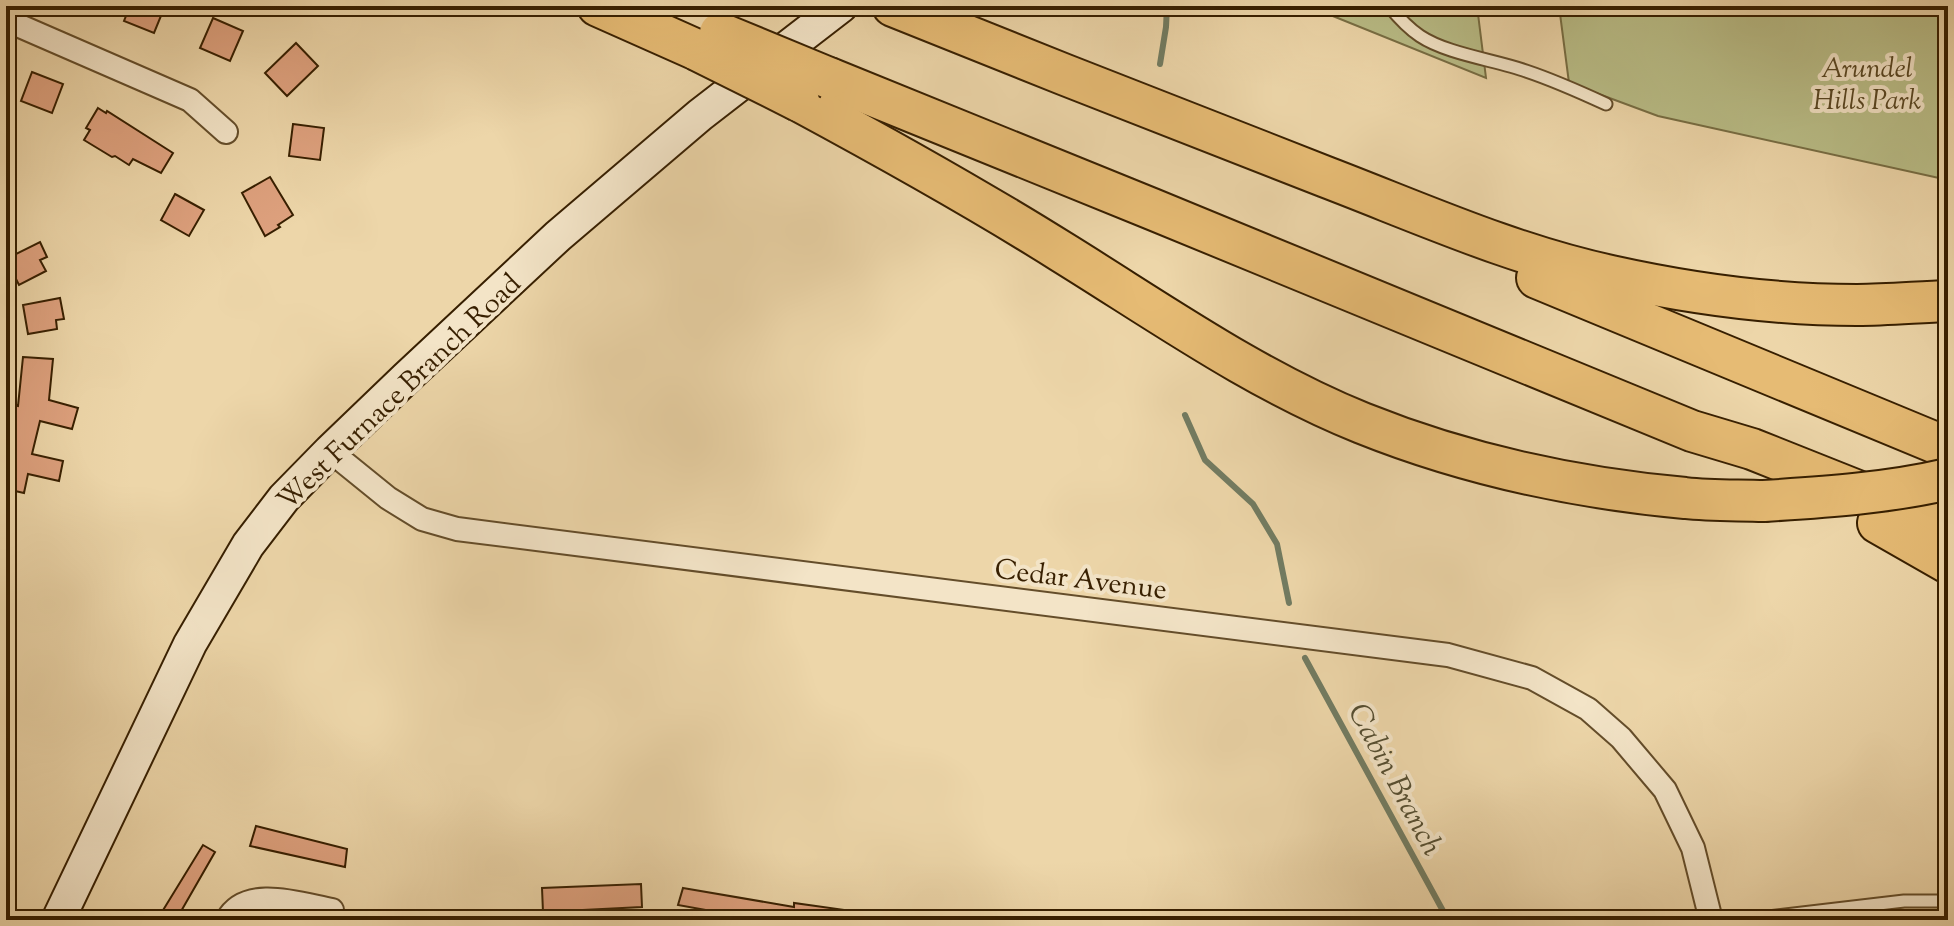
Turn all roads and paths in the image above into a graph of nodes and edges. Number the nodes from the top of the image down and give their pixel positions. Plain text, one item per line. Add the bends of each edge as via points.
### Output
1 (598, 6) edge
2 (654, 6) edge
3 (841, 6) edge
4 (1389, 6) edge
5 (902, 10) edge
6 (6, 20) edge
7 (708, 42) junction
8 (814, 90) junction
9 (1606, 104) dead end
10 (1182, 121) junction
11 (226, 132) dead end
12 (1948, 301) edge
13 (1692, 431) junction
14 (1948, 448) edge
15 (330, 451) junction
16 (1948, 479) edge
17 (1948, 527) edge
18 (1948, 563) edge
19 (1948, 901) edge
20 (332, 910) dead end
21 (58, 920) edge
22 (227, 920) edge
23 (1711, 920) edge
24 (1743, 920) edge

1 - 7 highway
2 - 7 highway
3 - 15 main road, West Furnace Branch Road via 700,115 558,236
4 - 9 lane via 1422,37
5 - 10 highway
6 - 11 street via 190,100
7 - 8 highway, bridge
8 - 13 highway via 1166,214
8 - 16 highway, bridge via 1208,343 1361,423 1511,470 1687,498 1810,498
10 - 12 highway via 1489,240 1611,276 1784,302
10 - 14 highway via 1481,255
13 - 17 highway via 1752,449
13 - 18 highway via 1866,516
15 - 21 main road, West Furnace Branch Road via 284,498 220,590
15 - 23 street, Cedar Avenue via 422,519 457,529 1448,655 1532,678 1588,709 1665,790 1693,848
19 - 24 lane via 1904,901
20 - 22 street via 253,900

